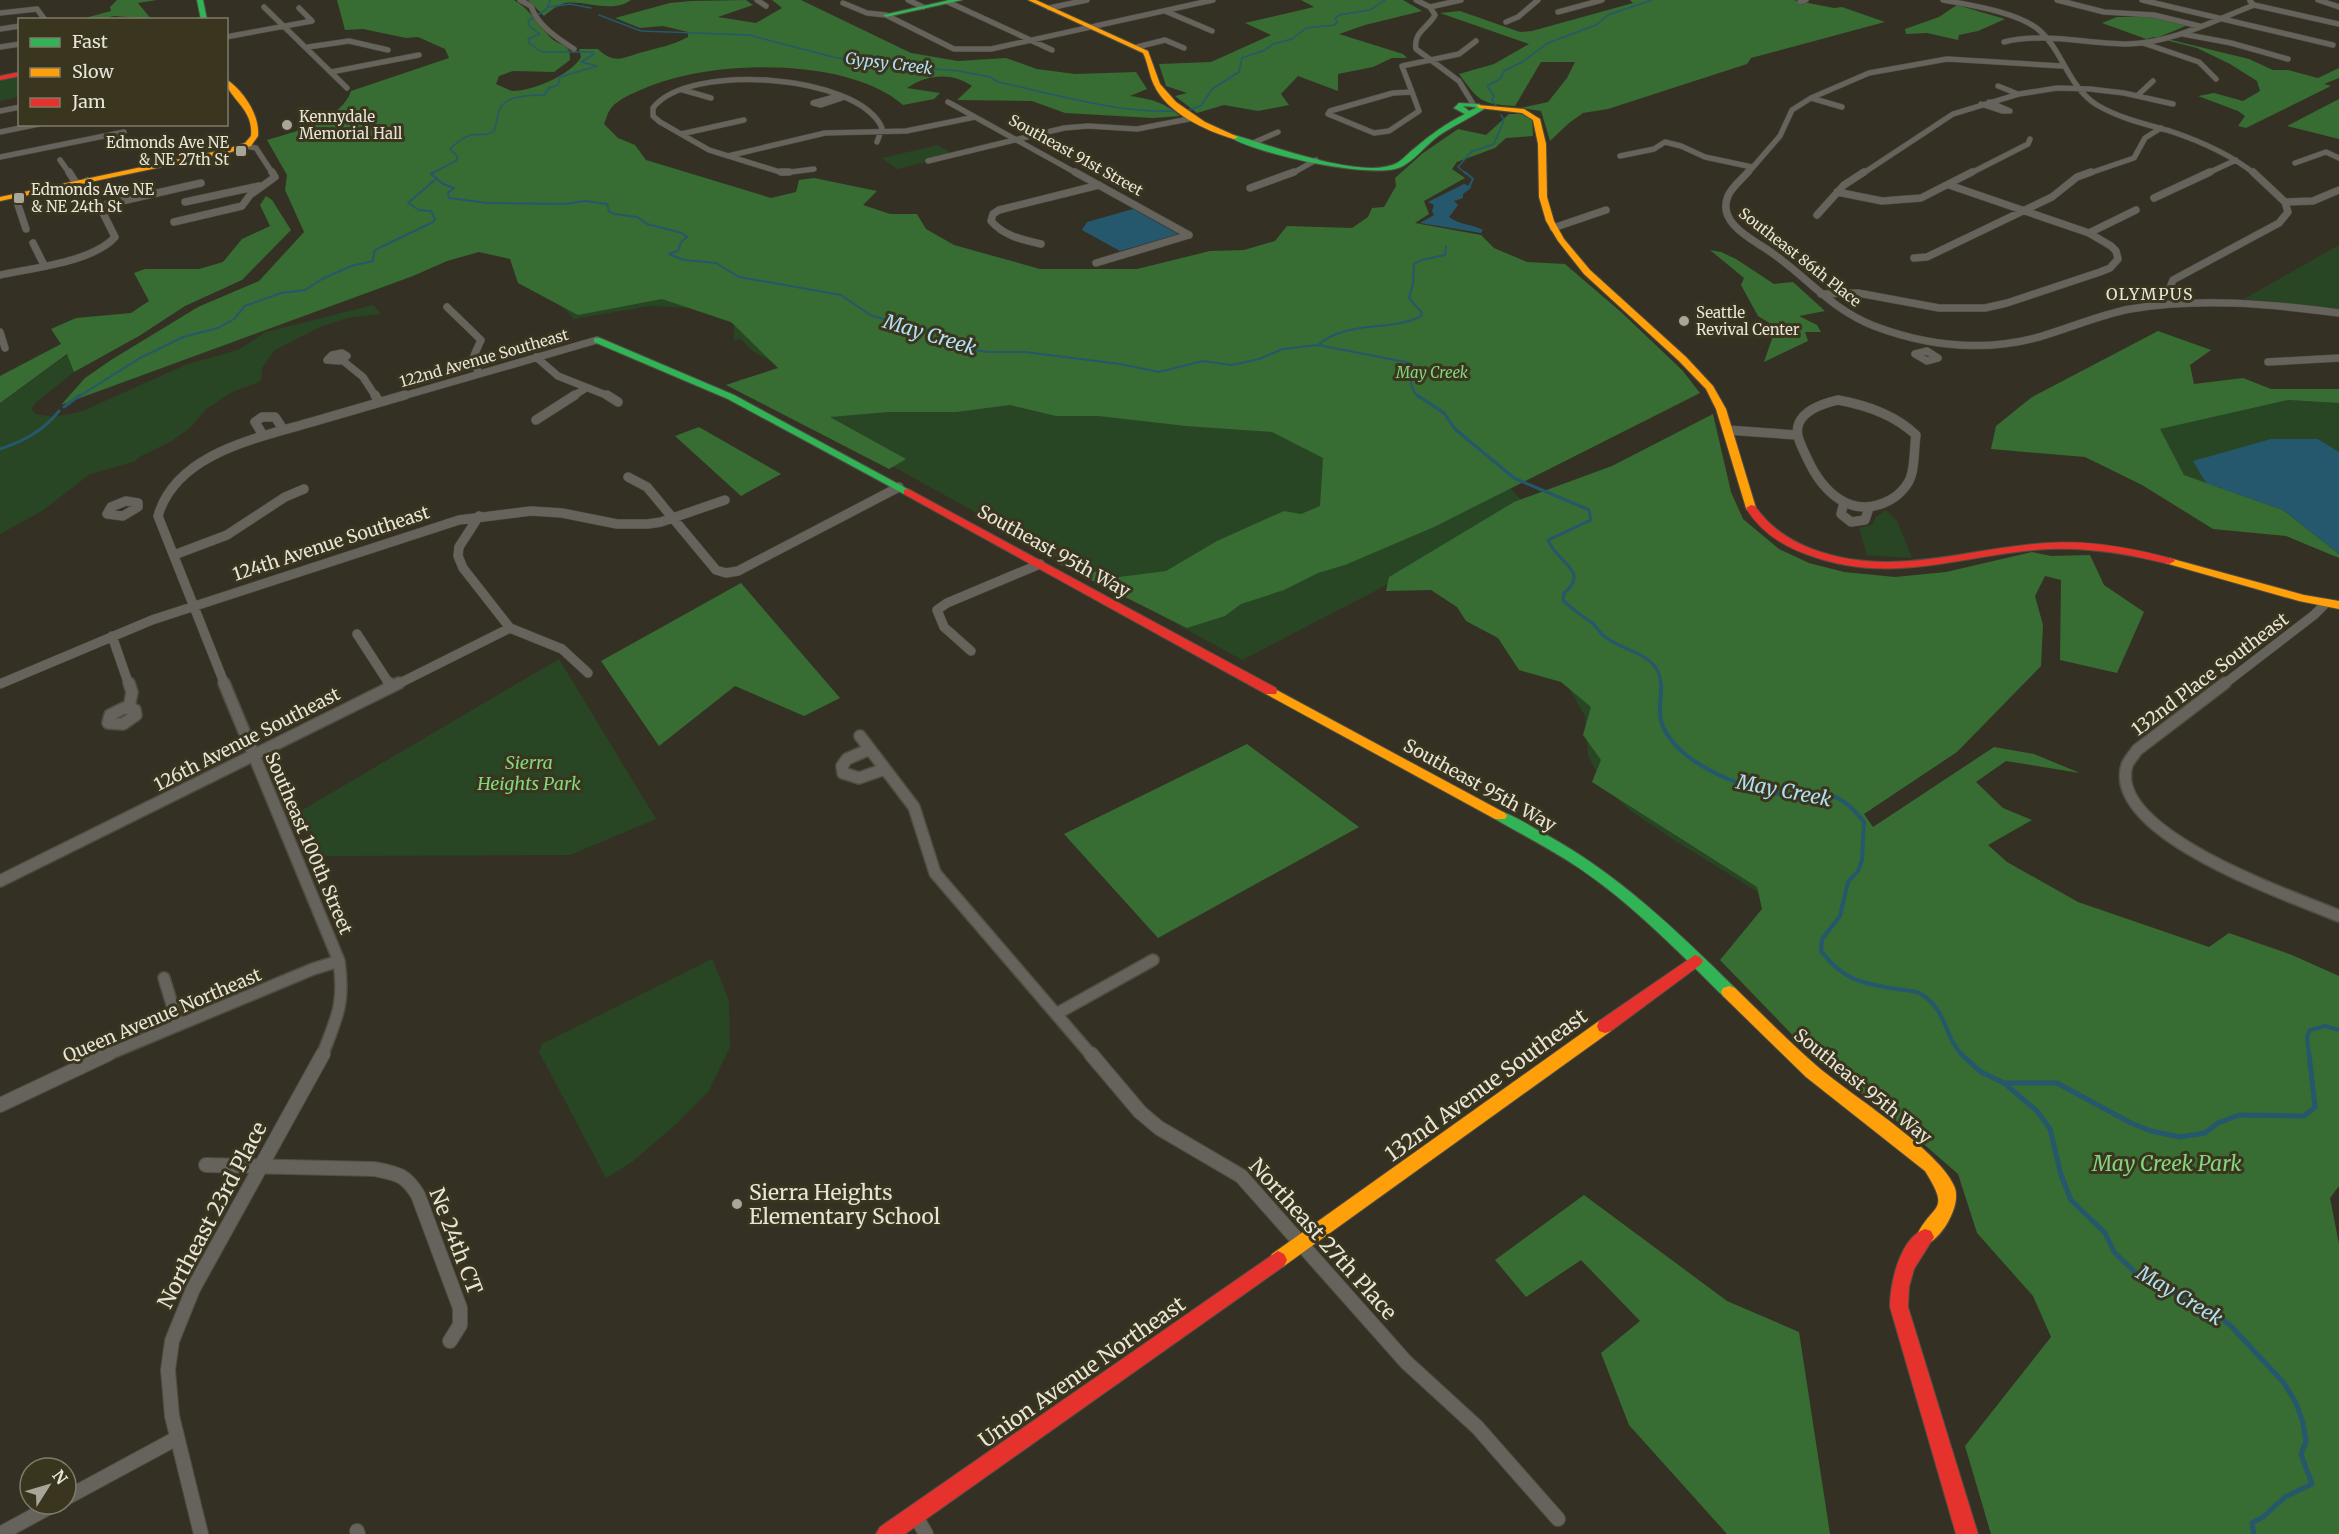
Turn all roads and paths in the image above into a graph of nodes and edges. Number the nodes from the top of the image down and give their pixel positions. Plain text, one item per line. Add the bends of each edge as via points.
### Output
1 (200, 0) edge
2 (520, 0) edge
3 (757, 0) edge
4 (908, 0) edge
5 (1031, 0) edge
6 (1086, 0) edge
7 (1213, 0) edge
8 (1416, 0) edge
9 (1461, 0) edge
10 (1538, 0) edge
11 (1602, 0) edge
12 (1943, 0) edge
13 (2057, 0) edge
14 (2142, 0) edge
15 (2248, 0) edge
16 (2318, 0) edge
17 (954, 1) edge
18 (843, 3) dead end
19 (2254, 5) junction
20 (766, 6) dead end
21 (2338, 6) edge
22 (264, 7) dead end
23 (299, 8) dead end
24 (923, 8) junction
25 (1049, 8) junction
26 (1430, 8) junction
27 (1164, 11) junction
28 (1558, 12) dead end
29 (0, 13) edge
30 (885, 15) junction
31 (2029, 15) dead end
32 (44, 18) edge
33 (204, 18) edge
34 (2013, 18) junction
35 (2218, 18) junction
36 (1506, 21) dead end
37 (2339, 24) edge
38 (18, 26) edge
39 (284, 26) junction
40 (2199, 26) junction
41 (1091, 27) junction
42 (0, 29) edge
43 (1212, 31) dead end
44 (2183, 34) junction
45 (2095, 35) dead end
46 (228, 37) edge
47 (1030, 40) junction
48 (1480, 40) dead end
49 (2046, 40) junction
50 (2004, 42) dead end
51 (2143, 43) junction
52 (18, 44) edge
53 (2105, 44) junction
54 (2333, 45) dead end
55 (0, 47) edge
56 (308, 47) junction
57 (1137, 47) junction
58 (1184, 48) dead end
59 (574, 49) dead end
60 (388, 50) dead end
61 (1052, 50) dead end
62 (419, 55) dead end
63 (1930, 56) dead end
64 (1938, 59) junction
65 (2288, 59) dead end
66 (1429, 61) junction
67 (2062, 66) junction
68 (331, 72) junction
69 (1445, 72) junction
70 (18, 74) edge
71 (0, 78) edge
72 (2216, 79) dead end
73 (2153, 81) dead end
74 (228, 86) edge
75 (1998, 86) dead end
76 (347, 88) dead end
77 (2078, 89) junction
78 (683, 90) junction
79 (1412, 92) junction
80 (2019, 94) junction
81 (2138, 95) junction
82 (711, 98) dead end
83 (1811, 98) junction
84 (948, 102) dead end
85 (1989, 102) junction
86 (1981, 104) junction
87 (2173, 104) dead end
88 (1842, 106) dead end
89 (18, 107) edge
90 (1470, 110) junction
91 (0, 111) edge
92 (975, 117) junction
93 (1194, 118) junction
94 (744, 120) dead end
95 (29, 126) edge
96 (2162, 128) junction
97 (880, 131) junction
98 (0, 132) edge
99 (124, 132) dead end
100 (1278, 132) dead end
101 (681, 134) junction
102 (1016, 139) junction
103 (2030, 139) dead end
104 (877, 142) dead end
105 (1253, 143) junction
106 (252, 144) junction
107 (728, 156) junction
108 (1620, 156) dead end
109 (0, 157) edge
110 (2339, 158) edge
111 (60, 160) dead end
112 (1316, 160) junction
113 (2236, 160) junction
114 (928, 162) dead end
115 (2295, 163) dead end
116 (1752, 167) junction
117 (814, 169) dead end
118 (81, 182) junction
119 (201, 183) dead end
120 (265, 184) junction
121 (1949, 184) junction
122 (1099, 185) junction
123 (1250, 188) dead end
124 (2339, 190) edge
125 (1838, 192) junction
126 (15, 196) junction
127 (2154, 198) dead end
128 (0, 199) edge
129 (185, 202) dead end
130 (2285, 202) junction
131 (100, 206) junction
132 (1606, 210) dead end
133 (2024, 210) junction
134 (2136, 210) dead end
135 (1817, 215) dead end
136 (174, 222) dead end
137 (1553, 228) junction
138 (26, 229) dead end
139 (2089, 233) junction
140 (33, 243) dead end
141 (1041, 244) dead end
142 (1914, 258) dead end
143 (1096, 263) dead end
144 (44, 265) junction
145 (0, 275) edge
146 (1821, 294) junction
147 (2180, 303) junction
148 (447, 307) dead end
149 (2339, 312) edge
150 (0, 332) edge
151 (597, 340) joint
152 (1930, 342) junction
153 (5, 348) dead end
154 (1927, 351) dead end
155 (536, 357) junction
156 (2339, 358) edge
157 (342, 360) dead end
158 (2268, 362) dead end
159 (479, 373) junction
160 (586, 388) junction
161 (379, 402) junction
162 (618, 402) dead end
163 (536, 420) dead end
164 (283, 429) junction
165 (1727, 430) junction
166 (263, 435) junction
167 (1797, 435) junction
168 (628, 477) dead end
169 (899, 486) junction
170 (304, 489) dead end
171 (725, 500) dead end
172 (1844, 502) junction
173 (161, 505) junction
174 (138, 507) dead end
175 (1869, 508) junction
176 (479, 516) junction
177 (673, 518) junction
178 (174, 555) junction
179 (1040, 564) junction
180 (2333, 604) edge
181 (194, 605) junction
182 (510, 628) junction
183 (357, 634) dead end
184 (112, 636) junction
185 (970, 651) dead end
186 (588, 673) dead end
187 (0, 684) edge
188 (391, 686) junction
189 (129, 708) dead end
190 (860, 736) dead end
191 (870, 749) junction
192 (253, 755) junction
193 (885, 769) junction
194 (0, 881) edge
195 (2339, 916) edge
196 (1153, 960) dead end
197 (339, 961) junction
198 (1695, 961) junction
199 (164, 978) dead end
200 (1056, 1014) junction
201 (178, 1024) junction
202 (0, 1105) edge
203 (206, 1165) dead end
204 (261, 1166) junction
205 (1301, 1244) junction
206 (450, 1341) dead end
207 (177, 1438) junction
208 (78, 1492) edge
209 (915, 1514) junction
210 (33, 1516) edge
211 (1558, 1519) dead end
212 (0, 1534) edge
213 (201, 1534) edge
214 (887, 1534) edge
215 (926, 1534) edge
216 (1967, 1534) edge

1 - 33 street
2 - 59 street via 531,6 555,39
3 - 20 street
4 - 24 street
5 - 25 street
6 - 25 street
7 - 27 street
8 - 26 street
9 - 26 street
10 - 36 street via 1518,17
11 - 28 street
12 - 34 street
13 - 40 street
14 - 35 street
15 - 19 street
16 - 21 street
17 - 24 street
17 - 47 street
18 - 30 street via 867,13
19 - 35 street
19 - 37 street
22 - 39 street
23 - 39 street via 312,21
24 - 30 street
25 - 41 street
26 - 66 street via 1434,17 1414,42
27 - 41 street
27 - 43 street
29 - 32 street via 33,8 40,10
30 - 47 street via 947,47 963,51
31 - 34 street
34 - 49 street via 2036,28
35 - 40 street
35 - 54 street
38 - 42 street
39 - 46 street
39 - 56 street
40 - 44 street
41 - 47 street
41 - 57 street
44 - 51 street
44 - 65 street
45 - 53 street
47 - 61 street
48 - 66 street via 1459,54
49 - 50 street via 2016,38
49 - 53 street
49 - 67 street
51 - 53 street
51 - 72 street via 2199,62
52 - 55 street
56 - 60 street via 345,41
56 - 68 street
57 - 58 street via 1165,40
57 - 93 street via 1150,57 1158,87
62 - 68 street
63 - 64 street
64 - 67 street
64 - 83 street via 1869,73
66 - 69 street
66 - 79 street via 1402,66
67 - 77 street
68 - 76 street
69 - 90 street via 1459,81
69 - 90 street
70 - 71 street
73 - 81 street
74 - 106 street via 252,116
75 - 80 street
77 - 80 street
77 - 81 street
77 - 96 street via 2101,107
78 - 82 street
78 - 97 street via 711,82 752,79 818,87 876,118
78 - 101 street via 661,100 651,112
79 - 79 street via 1418,114 1389,132 1374,134 1328,114 1393,93
80 - 85 street
81 - 87 street
83 - 88 street
83 - 116 street via 1792,110 1780,136
84 - 92 street, Southeast 91st Street
85 - 86 street
85 - 86 street via 2010,111
86 - 125 street via 1944,118
89 - 91 street
90 - 112 street via 1393,168 1366,170
90 - 137 street via 1528,112 1538,120 1544,208
92 - 97 street via 917,129
92 - 102 street, Southeast 91st Street
93 - 102 street via 1137,129 1072,127
93 - 105 street
94 - 101 street
95 - 98 street
96 - 113 street via 2205,143
96 - 133 street via 2145,138 2134,158 2077,177 2052,197
97 - 104 street
97 - 107 street via 825,133
99 - 109 street
100 - 105 street
101 - 107 street
102 - 114 street
102 - 122 street, Southeast 91st Street
103 - 121 street via 2028,144
105 - 112 street
106 - 118 street
106 - 120 street via 276,175
107 - 117 street via 783,173
108 - 116 street via 1654,149 1665,142 1705,157
110 - 115 street via 2326,152
111 - 118 street
112 - 123 street via 1291,174
113 - 127 street
113 - 130 street
116 - 146 street, Southeast 86th Place via 1728,195 1724,212 1734,226 1791,265
118 - 126 street
118 - 131 street
119 - 131 street
120 - 129 street
120 - 136 street via 242,206
121 - 125 street via 1927,196 1904,201 1872,200
121 - 133 street
122 - 141 street via 999,210 991,217 994,226 1001,230
122 - 143 street, Southeast 91st Street via 1189,235
124 - 130 street via 2313,201
125 - 135 street
126 - 128 street
126 - 138 street
130 - 147 street via 2288,212 2284,219 2173,280 2169,291
131 - 144 street via 115,237 108,246
132 - 137 street
133 - 139 street
133 - 142 street via 1927,256
134 - 139 street
137 - 165 street via 1590,275 1705,382 1718,401
139 - 146 street via 2116,251 2115,264 1998,306 1939,308 1869,294
140 - 144 street
144 - 145 street
146 - 152 street, Southeast 86th Place via 1855,317 1887,331
147 - 149 street, Southeast 86th Place via 2235,303
147 - 152 street, Southeast 86th Place via 2108,314 2018,342 1983,346
148 - 159 street via 481,340 472,360
150 - 153 street
151 - 155 street, 122nd Avenue Southeast
151 - 169 street, Southeast 95th Way via 731,398
152 - 154 street
155 - 159 street, 122nd Avenue Southeast
155 - 160 street via 558,376
156 - 158 street
157 - 161 street via 363,377
159 - 161 street, 122nd Avenue Southeast
160 - 162 street
160 - 163 street
161 - 164 street, 122nd Avenue Southeast
164 - 166 street, 122nd Avenue Southeast
164 - 166 street via 275,417 262,417 255,422
165 - 167 street
165 - 180 street via 1754,514 1779,537 1822,559 1889,569 2032,547 2081,546 2151,558
166 - 173 street, 122nd Avenue Southeast via 227,449 191,470 172,487
167 - 172 street via 1814,475
167 - 175 street via 1806,414 1838,400 1861,405 1917,435 1908,482 1897,496
168 - 177 street via 646,487
169 - 177 street via 738,571 726,573 716,570
169 - 179 street, Southeast 95th Way
170 - 178 street via 227,535
171 - 177 street, 124th Avenue Southeast
172 - 175 street
172 - 175 street via 1840,514 1851,522 1865,520
173 - 174 street
173 - 178 street, Southeast 100th Street via 160,524
176 - 177 street, 124th Avenue Southeast via 548,512 636,525
176 - 181 street, 124th Avenue Southeast via 440,525
176 - 182 street via 458,556
178 - 181 street, Southeast 100th Street
179 - 185 street via 937,610 941,624
179 - 198 street, Southeast 95th Way via 1560,849 1622,892
180 - 195 street, 132nd Place Southeast via 2137,750 2126,766 2126,774 2128,787 2142,811 2164,832 2196,852
181 - 184 street, 124th Avenue Southeast
181 - 192 street, Southeast 100th Street
182 - 186 street via 562,649
182 - 188 street, 126th Avenue Southeast
183 - 188 street
184 - 187 street, 124th Avenue Southeast
184 - 189 street via 132,692
188 - 192 street, 126th Avenue Southeast
190 - 191 street, Northeast 27th Place
191 - 193 street, Northeast 27th Place
191 - 193 street via 847,759 843,773 862,778
192 - 194 street, 126th Avenue Southeast
192 - 197 street, Southeast 100th Street
193 - 200 street, Northeast 27th Place via 914,807 935,873
196 - 200 street
197 - 201 street, Queen Avenue Northeast
197 - 204 street, Northeast 23rd Place via 341,1006 335,1024 322,1057
198 - 205 street, 132nd Avenue Southeast
198 - 216 street, Southeast 95th Way via 1812,1072 1931,1166 1946,1189 1945,1211 1902,1267 1897,1291
199 - 201 street
200 - 205 street, Northeast 27th Place via 1140,1112 1159,1128 1242,1176
201 - 202 street, Queen Avenue Northeast
203 - 204 street, Ne 24th CT
204 - 206 street, Ne 24th CT via 375,1169 402,1175 410,1182 460,1308 460,1325
204 - 207 street, Northeast 23rd Place via 179,1320 169,1351 168,1389
205 - 209 street, Union Avenue Northeast
205 - 211 street, Northeast 27th Place via 1406,1362 1477,1427
207 - 208 street
207 - 213 street, Northeast 23rd Place
209 - 214 street, Union Avenue Northeast
209 - 215 street
210 - 212 street

